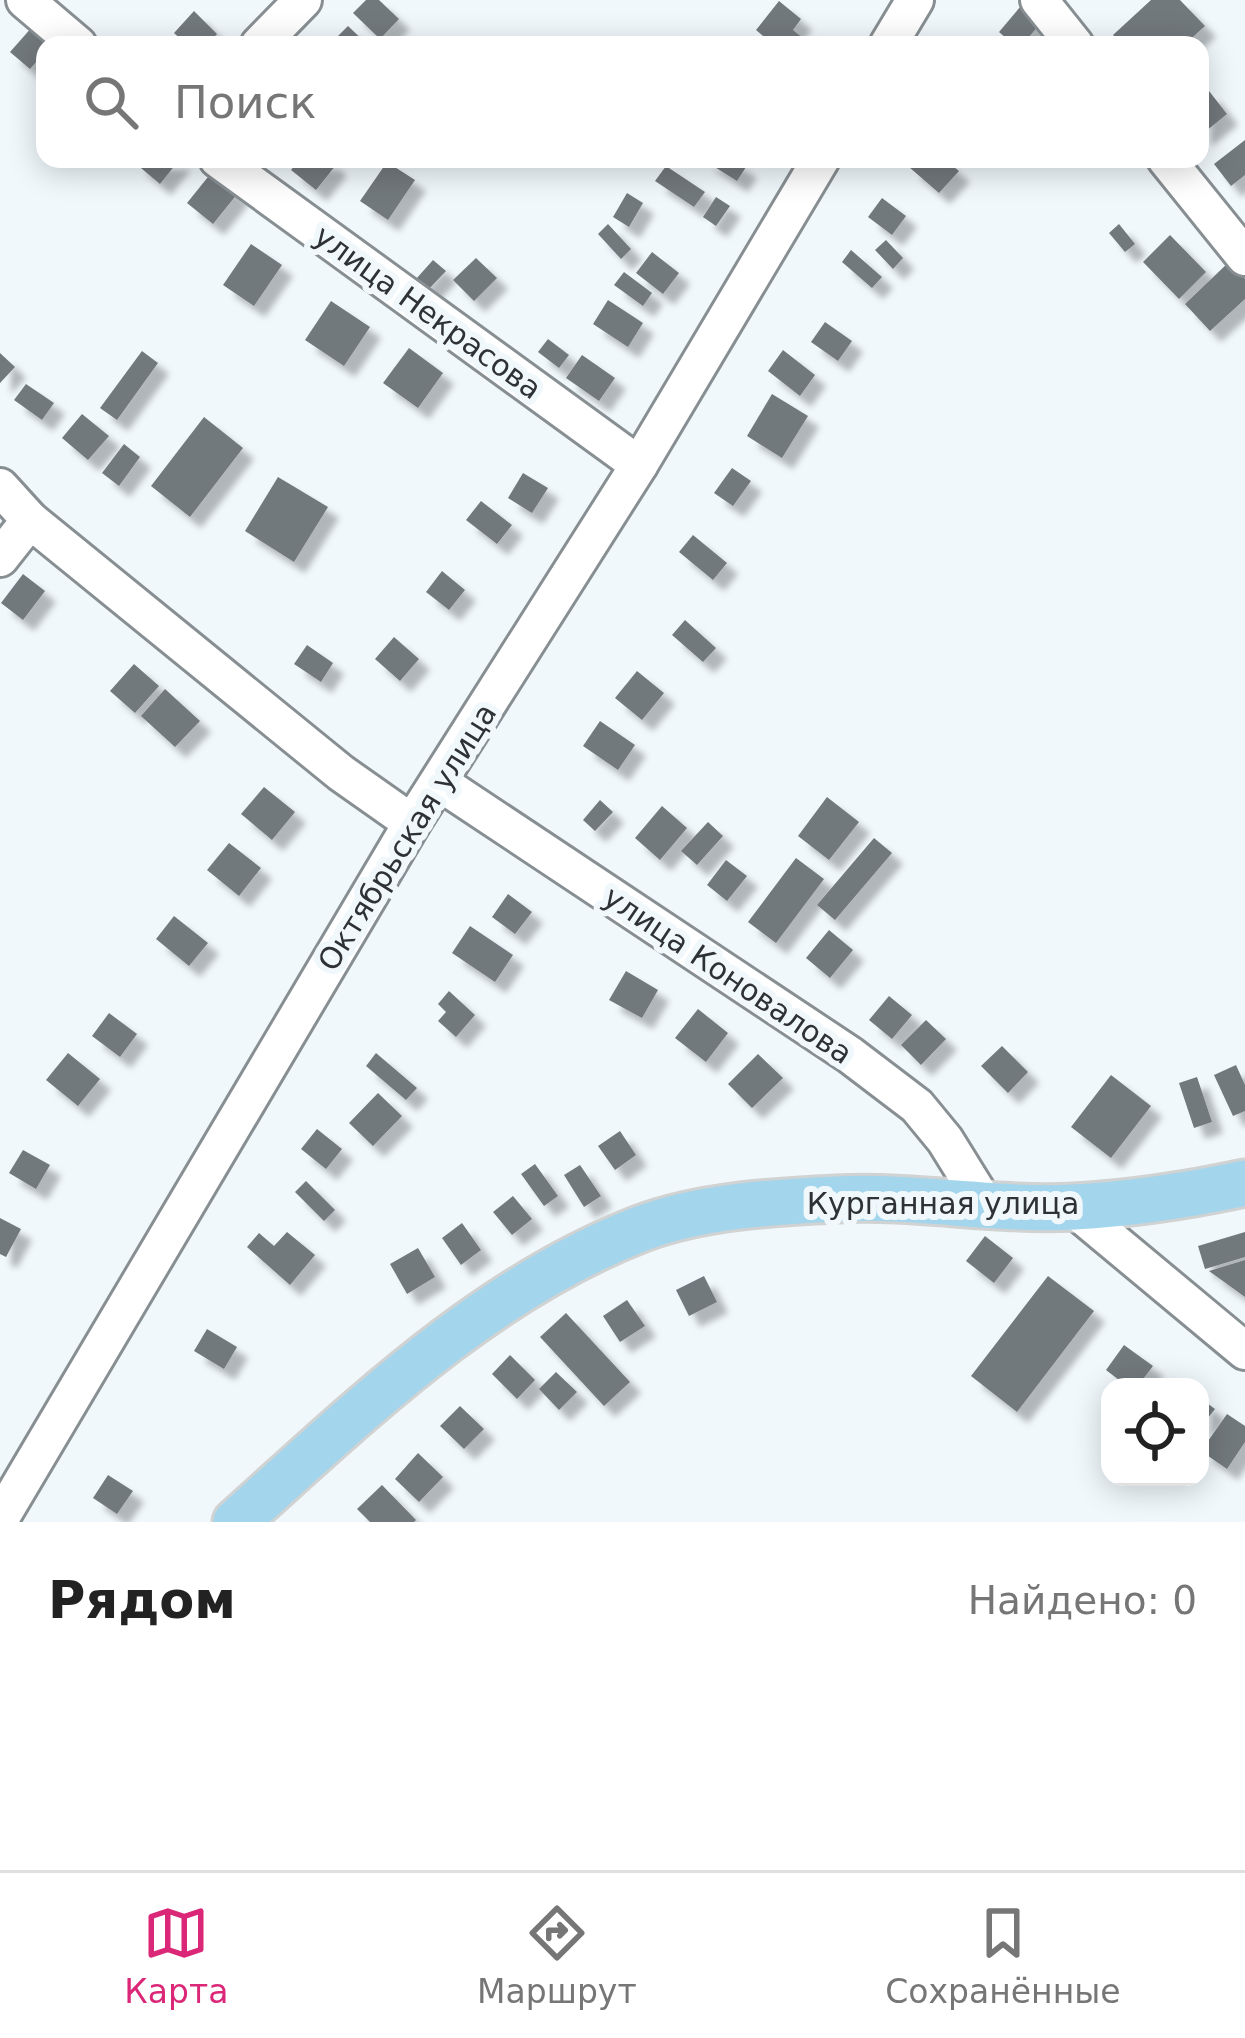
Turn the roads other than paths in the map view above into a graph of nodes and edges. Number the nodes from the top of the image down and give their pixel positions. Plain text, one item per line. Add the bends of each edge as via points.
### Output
1 (25, 0) edge
2 (303, 0) edge
3 (915, 0) edge
4 (1039, 0) edge
5 (67, 36) edge
6 (268, 36) edge
7 (893, 36) edge
8 (1068, 36) edge
9 (230, 168) edge
10 (815, 168) edge
11 (1173, 168) edge
12 (1245, 257) edge
13 (639, 465) junction
14 (0, 487) edge
15 (30, 520) junction
16 (0, 558) edge
17 (439, 782) junction
18 (412, 823) junction
19 (1245, 1183) edge
20 (984, 1203) junction
21 (1072, 1207) junction
22 (1245, 1352) edge
23 (1, 1520) edge
24 (236, 1522) edge

1 - 5 street
2 - 6 street
3 - 7 street
4 - 8 street
9 - 13 street, улица Некрасова
10 - 13 street, Октябрьская улица
11 - 12 street
13 - 17 street, Октябрьская улица
14 - 15 street
15 - 16 street
15 - 18 street
17 - 18 street, Октябрьская улица
17 - 20 street, улица Коновалова via 917,1106
18 - 23 street, Октябрьская улица
19 - 21 main road, Курганная улица
20 - 21 main road, Курганная улица
20 - 24 main road, Курганная улица via 841,1198 731,1207 641,1228 534,1282 450,1339
21 - 22 street

